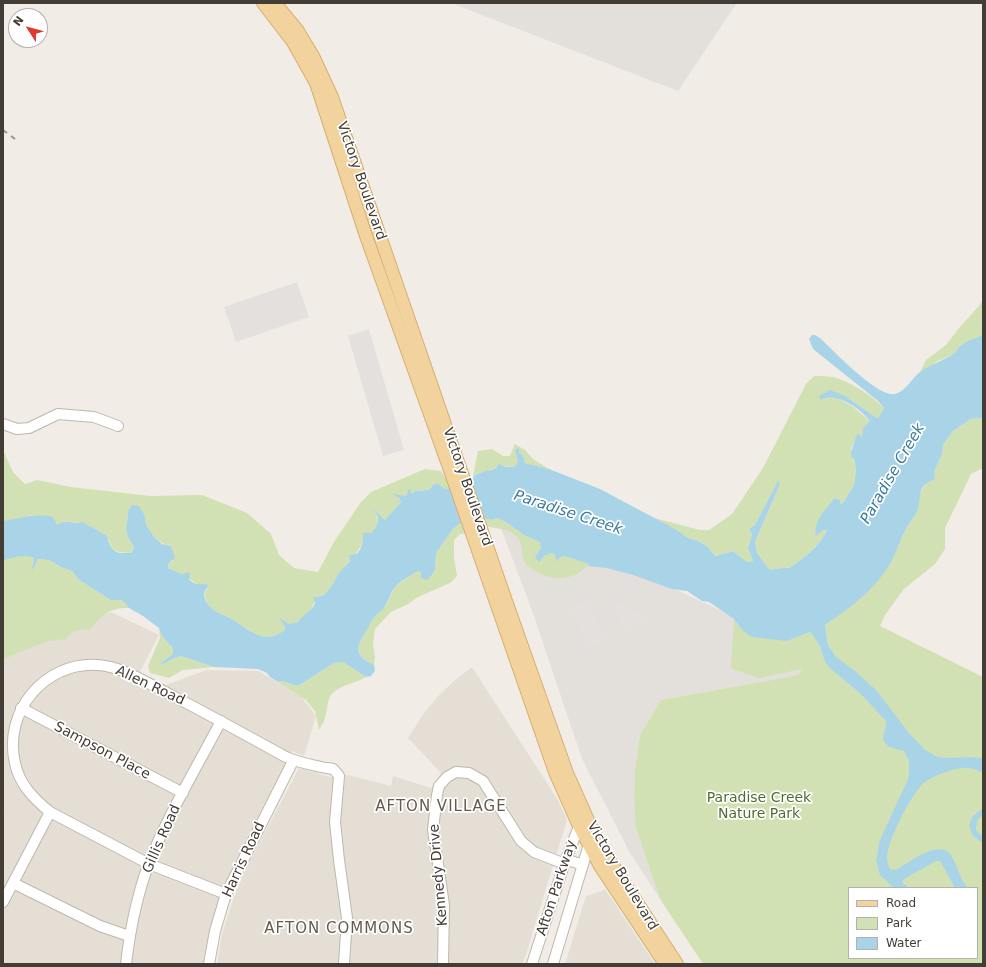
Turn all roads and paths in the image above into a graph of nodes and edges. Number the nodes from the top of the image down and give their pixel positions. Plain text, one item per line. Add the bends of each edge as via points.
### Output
1 (263, 3) edge
2 (275, 3) edge
3 (301, 45) junction
4 (3, 424) edge
5 (118, 426) dead end
6 (21, 708) junction
7 (221, 721) junction
8 (293, 760) junction
9 (183, 793) junction
10 (50, 812) junction
11 (582, 819) junction
12 (592, 829) junction
13 (589, 845) junction
14 (565, 862) junction
15 (149, 864) junction
16 (583, 865) junction
17 (13, 883) junction
18 (226, 894) junction
19 (3, 902) edge
20 (130, 936) junction
21 (126, 964) edge
22 (209, 964) edge
23 (344, 964) edge
24 (443, 964) edge
25 (532, 964) edge
26 (553, 964) edge
27 (665, 964) edge
28 (678, 964) edge

1 - 3 main road, Victory Boulevard
2 - 3 main road, Victory Boulevard via 298,31
3 - 11 main road, Victory Boulevard via 366,236 456,470
4 - 5 street via 17,429 29,428 58,414 94,417
6 - 7 street, Allen Road via 40,684 54,675 74,667 98,665 134,676
6 - 9 street, Sampson Place
6 - 10 street, Allen Road via 13,737 15,764 28,790
7 - 8 street, Allen Road
7 - 9 street, Gillis Road
8 - 18 street, Harris Road
8 - 23 street, Allen Road via 334,770 339,776 336,822 347,918
9 - 15 street, Gillis Road
10 - 15 street, Allen Road
10 - 17 street
11 - 12 main road, Victory Boulevard
11 - 13 main road, Victory Boulevard
11 - 14 street, Afton Parkway
12 - 13 street, Afton Parkway
12 - 28 main road, Victory Boulevard
13 - 16 street, Afton Parkway
13 - 27 main road, Victory Boulevard via 615,890
14 - 16 street, Kennedy Drive
14 - 24 street, Kennedy Drive via 534,852 521,841 483,781 469,773 456,772 447,777 439,786 434,830 444,905
14 - 25 street, Afton Parkway
15 - 18 street, Allen Road
15 - 20 street, Gillis Road via 136,905
16 - 26 street, Afton Parkway
17 - 19 street
17 - 20 street via 100,926
18 - 22 street, Harris Road
20 - 21 street, Gillis Road

